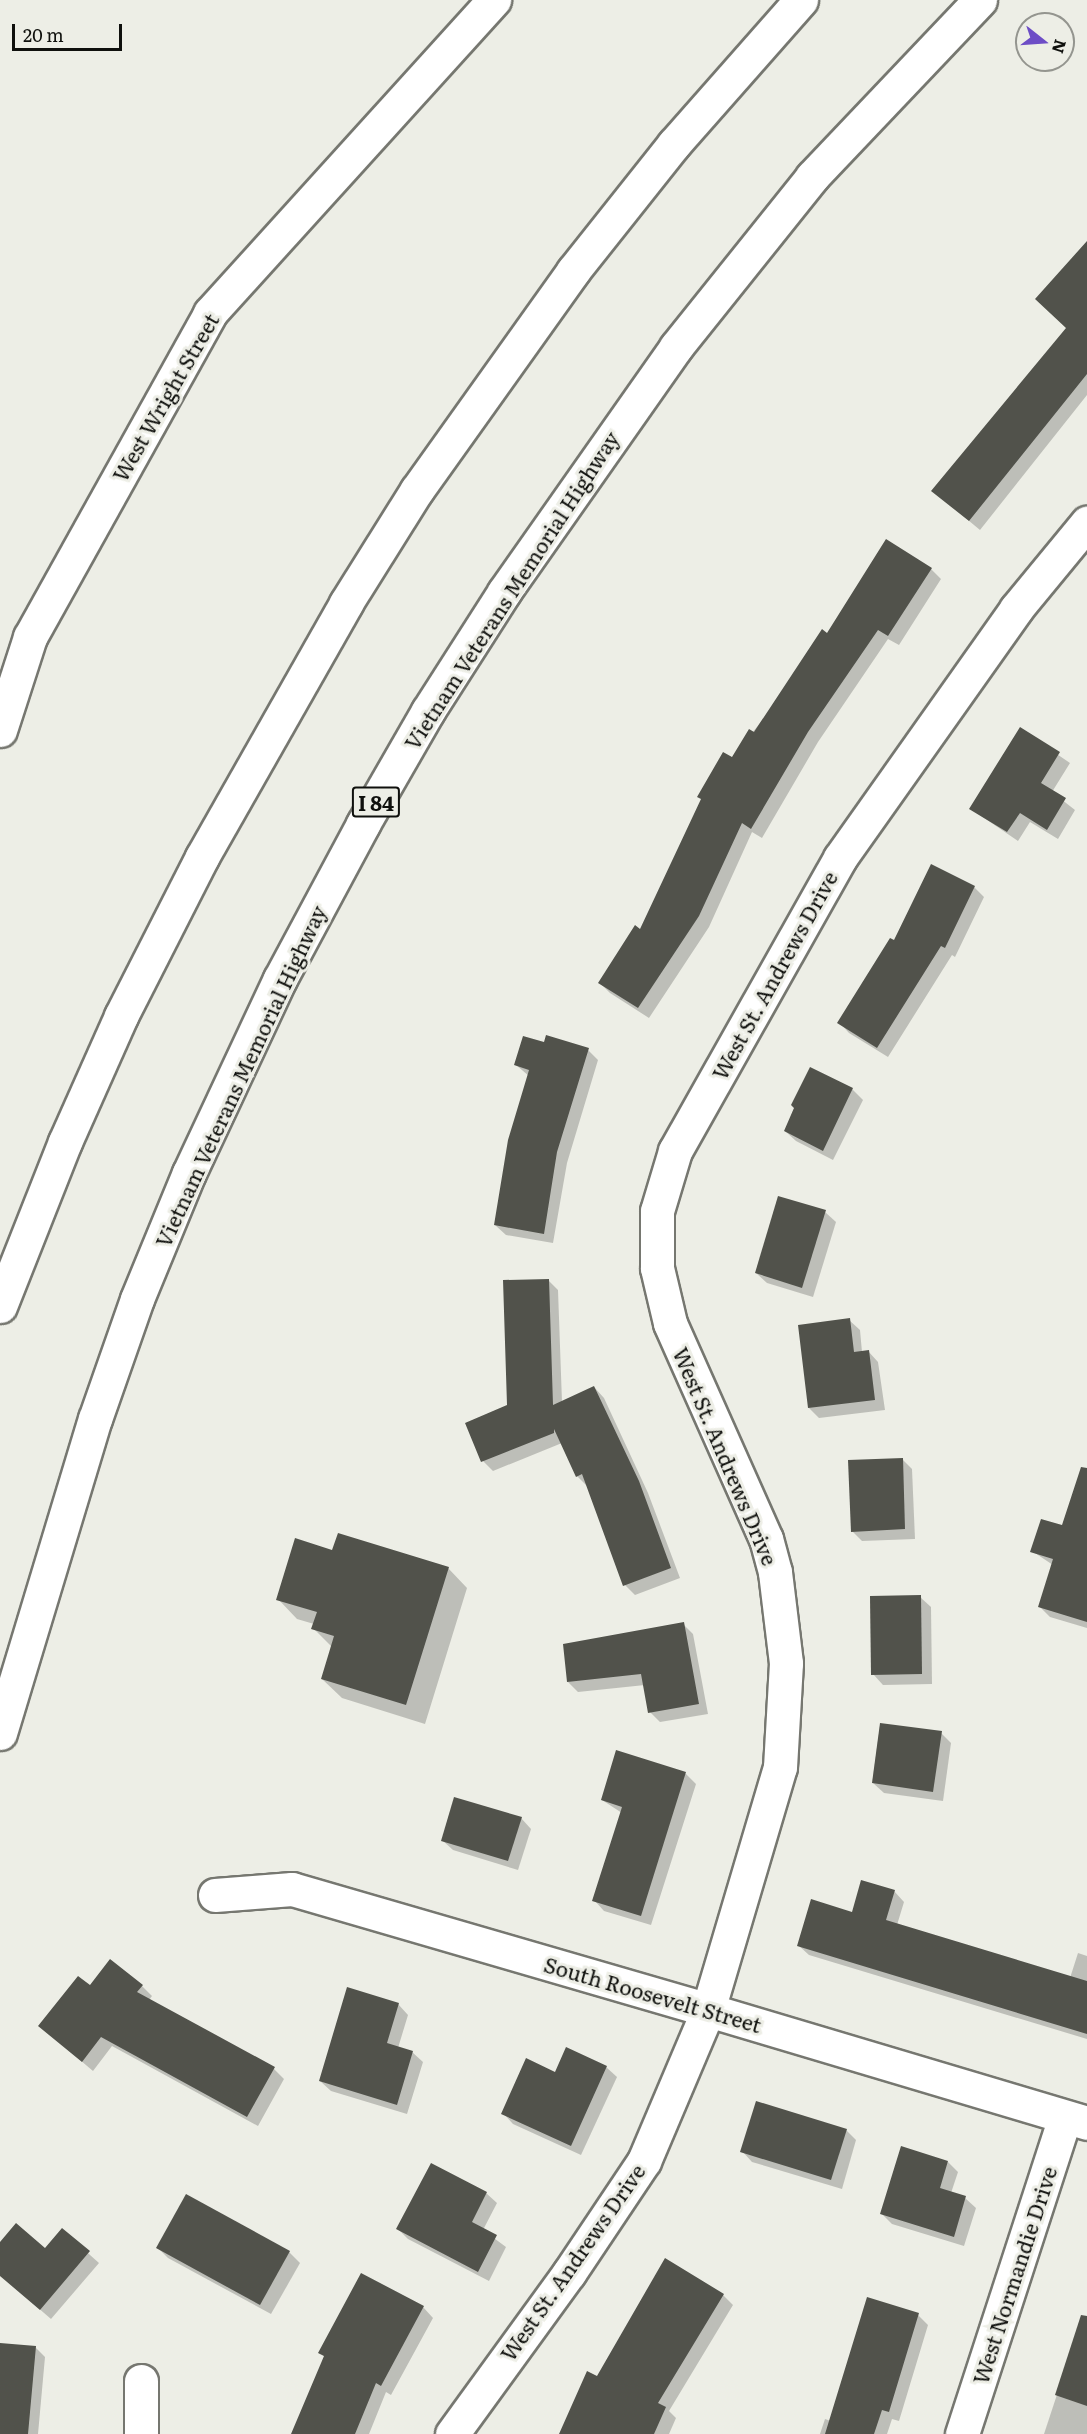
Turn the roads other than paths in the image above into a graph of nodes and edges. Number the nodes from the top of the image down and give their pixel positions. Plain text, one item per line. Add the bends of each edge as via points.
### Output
1 (494, 0) edge
2 (800, 0) edge
3 (980, 0) edge
4 (1087, 523) edge
5 (0, 730) edge
6 (0, 1306) edge
7 (0, 1733) edge
8 (215, 1894) dead end
9 (708, 2010) junction
10 (1076, 2120) edge
11 (141, 2381) dead end
12 (141, 2434) edge
13 (452, 2434) edge
14 (962, 2434) edge

1 - 5 main road, West Wright Street via 210,313 30,637
2 - 6 main road via 675,144 573,271 417,490 346,603 202,857 121,1016 65,1142
3 - 7 main road, Vietnam Veterans Memorial Highway / I 84 via 812,177 676,347 504,592 428,711 363,824 280,979 189,1173 137,1299 95,1419
4 - 9 main road, West St. Andrews Drive via 1016,609 840,858 675,1151 657,1211 657,1268 670,1323 766,1539 775,1572 786,1663 780,1767
8 - 9 main road, South Roosevelt Street via 292,1889
9 - 10 main road, South Roosevelt Street
9 - 13 main road, West St. Andrews Drive via 644,2161 569,2273
10 - 14 main road, West Normandie Drive
11 - 12 main road

